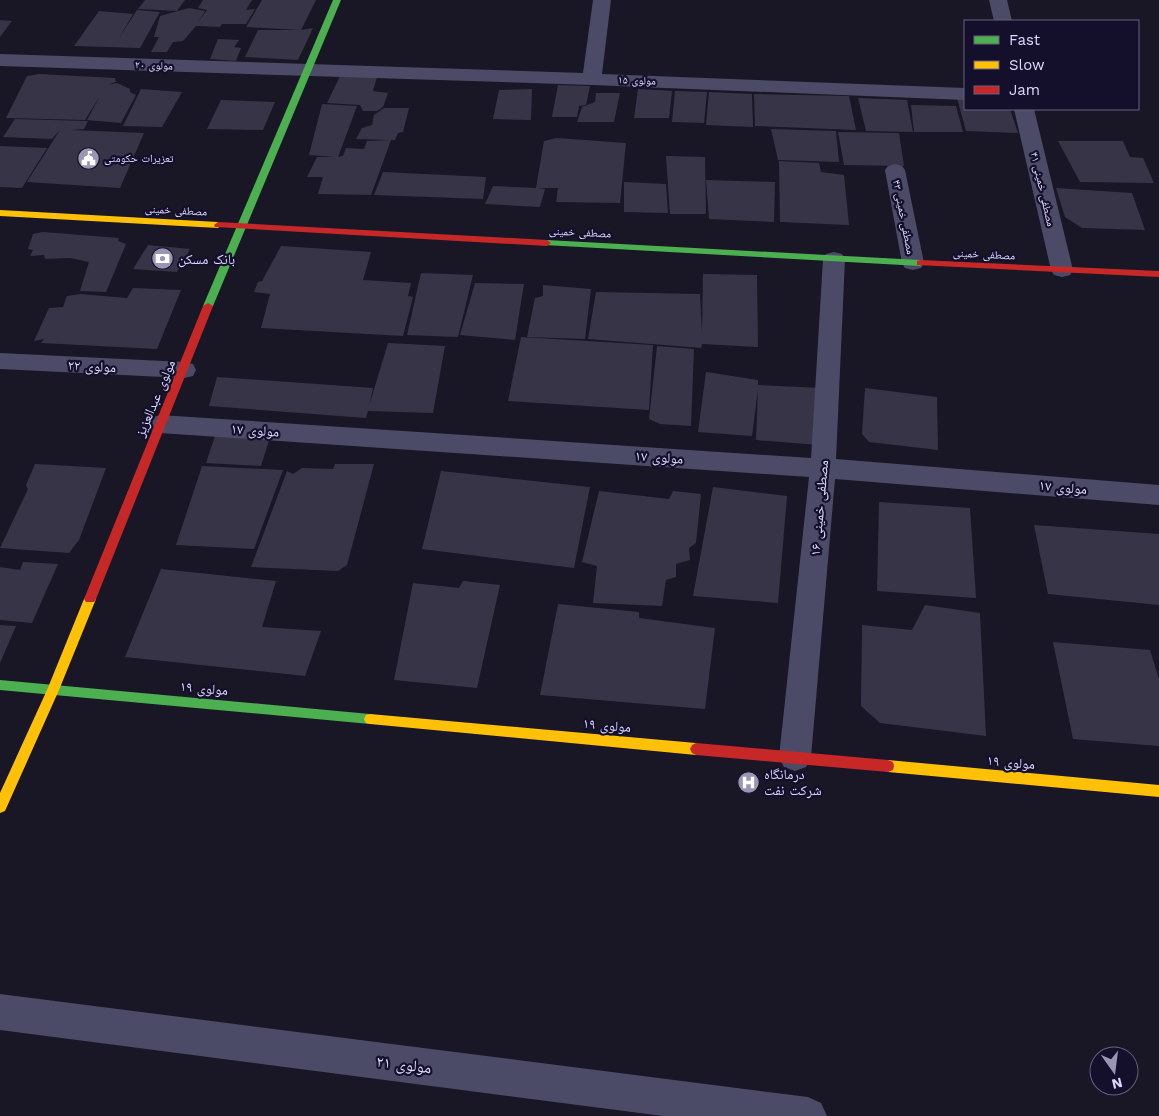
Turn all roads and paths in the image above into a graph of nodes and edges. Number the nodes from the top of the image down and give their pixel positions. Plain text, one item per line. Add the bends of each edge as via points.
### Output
1 (337, 0) edge
2 (602, 0) edge
3 (998, 0) edge
4 (1003, 20) edge
5 (0, 60) edge
6 (308, 70) junction
7 (592, 78) junction
8 (964, 94) edge
9 (1024, 110) edge
10 (894, 170) dead end
11 (0, 213) edge
12 (241, 226) junction
13 (834, 259) junction
14 (913, 263) junction
15 (1062, 270) junction
16 (1159, 274) edge
17 (0, 361) edge
18 (184, 370) junction
19 (160, 424) junction
20 (823, 468) junction
21 (1159, 495) edge
22 (0, 685) edge
23 (53, 690) junction
24 (795, 757) junction
25 (1159, 791) edge
26 (0, 807) edge
27 (0, 1012) edge
28 (808, 1116) edge

1 - 6 main road, مولوی عبدالعزیز
2 - 7 street
3 - 4 street
5 - 6 street, مولوی ۲۰
6 - 7 street, مولوی ۱۵
6 - 12 main road, مولوی عبدالعزیز
7 - 8 street, مولوی ۱۵
9 - 15 street, مصطفی خمینی ۴۱
10 - 14 street, مصطفی خمینی ۴۳
11 - 12 main road, مصطفی خمینی
12 - 13 main road, مصطفی خمینی
12 - 18 main road, مولوی عبدالعزیز
13 - 14 main road, مصطفی خمینی
13 - 20 street, مصطفی خمینی ۱۶
14 - 15 main road, مصطفی خمینی
15 - 16 main road, مصطفی خمینی
17 - 18 street, مولوی ۲۲
18 - 19 main road, مولوی عبدالعزیز
19 - 20 street, مولوی ۱۷
19 - 23 main road, مولوی عبدالعزیز
20 - 21 street, مولوی ۱۷
20 - 24 street, مصطفی خمینی ۱۶
22 - 23 main road, مولوی ۱۹
23 - 24 main road, مولوی ۱۹
23 - 26 main road, مولوی عبدالعزیز
24 - 25 main road, مولوی ۱۹
27 - 28 street, مولوی ۲۱

